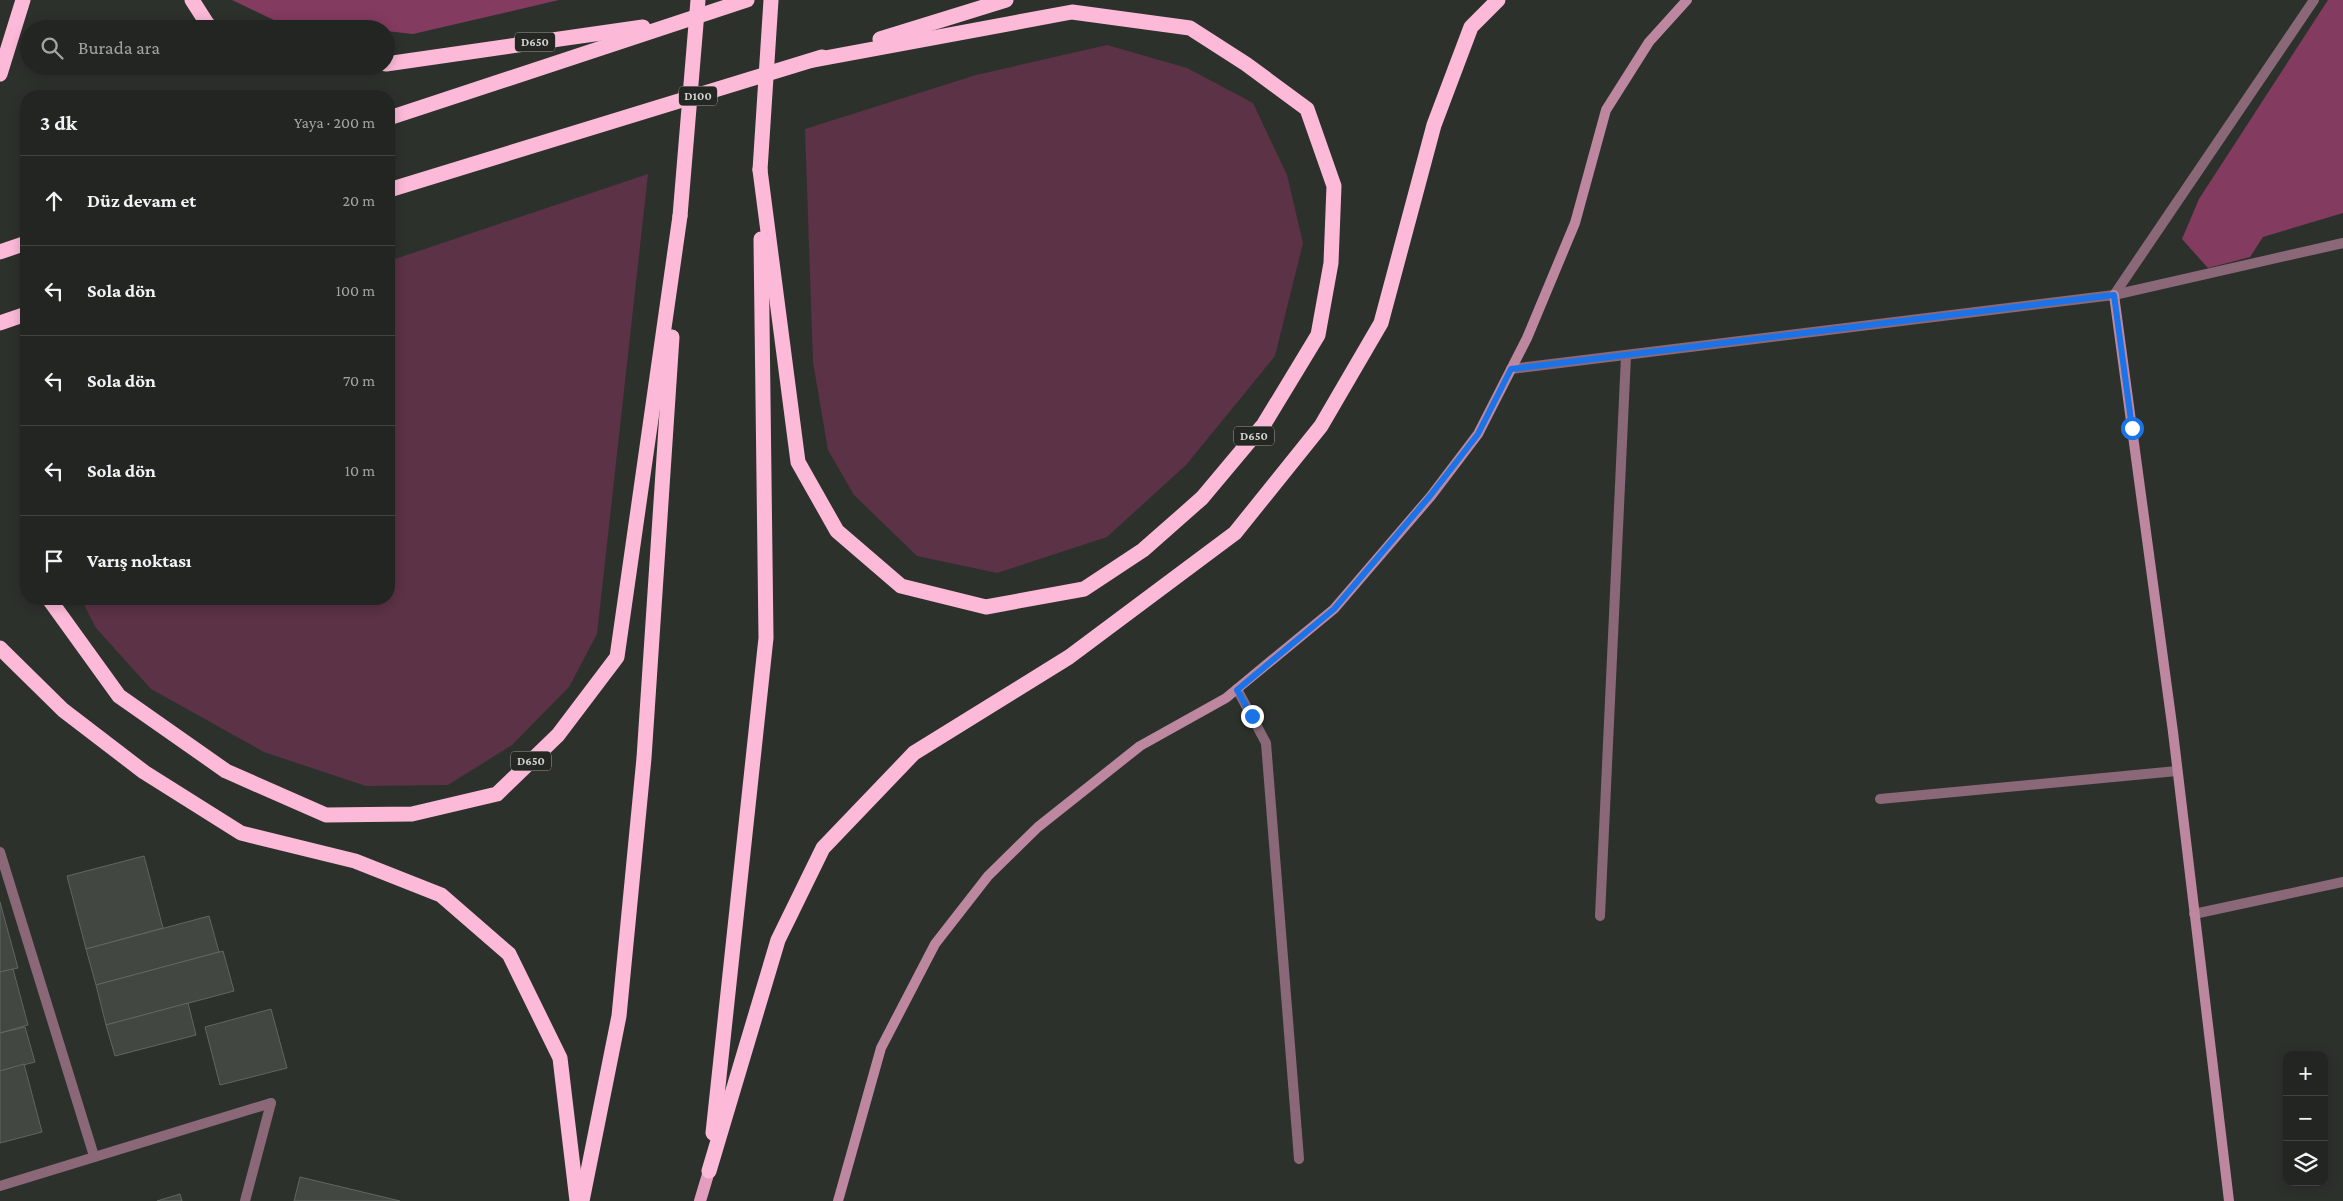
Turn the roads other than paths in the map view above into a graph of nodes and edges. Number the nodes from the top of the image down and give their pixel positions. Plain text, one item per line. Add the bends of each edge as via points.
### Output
1 (23, 0) edge
2 (192, 0) edge
3 (698, 0) edge
4 (747, 0) edge
5 (771, 0) edge
6 (1006, 0) edge
7 (1498, 0) edge
8 (1686, 0) edge
9 (2314, 0) edge
10 (205, 20) edge
11 (684, 21) junction
12 (814, 60) junction
13 (395, 63) edge
14 (0, 74) edge
15 (395, 116) edge
16 (760, 170) junction
17 (395, 188) edge
18 (680, 216) junction
19 (2343, 243) edge
20 (20, 245) edge
21 (0, 252) edge
22 (2114, 295) junction
23 (20, 316) edge
24 (0, 323) edge
25 (1626, 356) junction
26 (1511, 369) junction
27 (53, 605) edge
28 (0, 648) edge
29 (1237, 690) junction
30 (2177, 770) junction
31 (1880, 799) dead end
32 (0, 852) edge
33 (2343, 882) edge
34 (2194, 914) junction
35 (1600, 916) dead end
36 (94, 1156) junction
37 (1299, 1159) dead end
38 (709, 1171) junction
39 (0, 1186) edge
40 (245, 1201) edge
41 (577, 1201) edge
42 (582, 1201) edge
43 (700, 1201) edge
44 (838, 1201) edge
45 (2229, 1201) edge

1 - 14 highway
2 - 10 highway
3 - 18 highway, bridge
4 - 11 highway
5 - 16 highway, D650, bridge
6 - 12 highway, D100
7 - 38 highway via 1471,28 1434,126 1381,323 1321,426 1235,533 1069,657 914,753 823,848 778,940
8 - 26 street via 1648,42 1606,110 1575,223
9 - 22 street
11 - 13 highway, D650
11 - 15 highway
12 - 16 highway, D650 via 1072,12 1190,28 1308,109 1334,186 1331,263 1318,335 1264,424 1202,498 1143,550 1084,589 986,607 901,586 836,531 798,462
12 - 17 highway, D100
16 - 38 highway, D650 via 766,638
18 - 27 highway, D650 via 617,657 558,735 497,794 412,814 326,815 226,771 119,696
18 - 42 highway via 644,758 620,1016
19 - 22 street
20 - 21 highway
22 - 25 street
22 - 30 street
23 - 24 highway
25 - 26 street
25 - 35 street
26 - 29 street via 1478,434 1334,609
28 - 41 highway via 63,710 144,772 241,833 356,861 441,895 509,954 560,1058
29 - 37 street via 1266,744
29 - 44 street via 1140,746 1038,827 988,876 935,944 881,1048
30 - 31 street
30 - 34 street
32 - 36 street
33 - 34 street
34 - 45 street
36 - 39 street
36 - 40 street via 271,1103
38 - 43 main road

